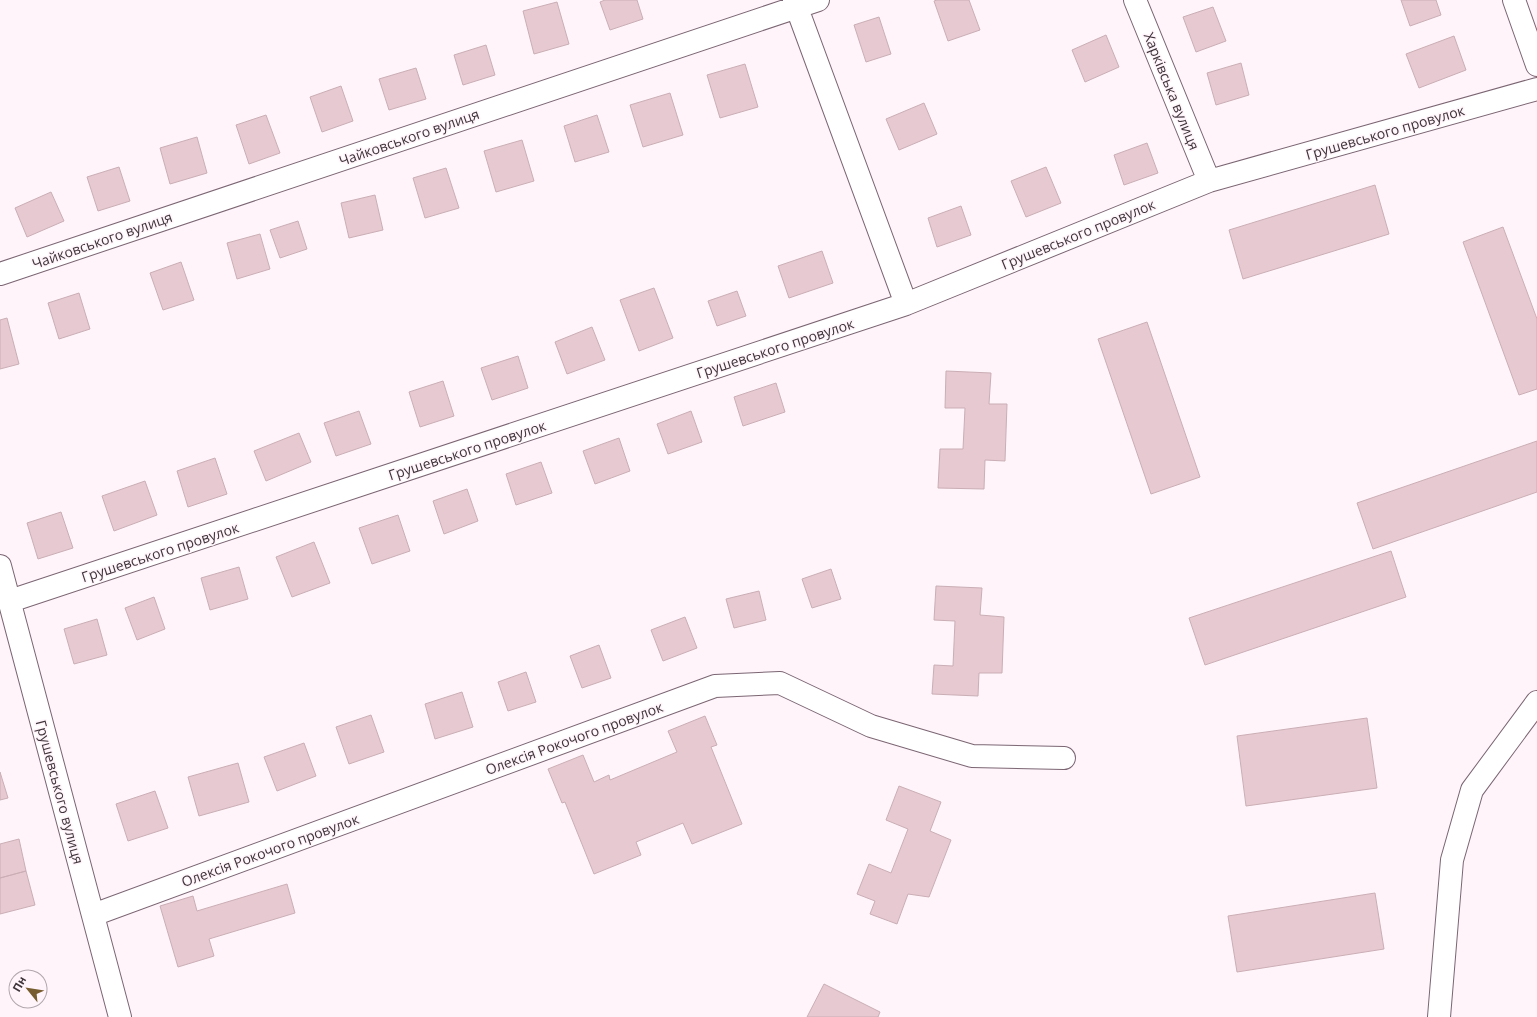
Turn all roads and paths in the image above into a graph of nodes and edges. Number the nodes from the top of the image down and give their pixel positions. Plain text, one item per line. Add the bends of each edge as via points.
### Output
1 (818, 0) edge
2 (1135, 0) edge
3 (1514, 0) edge
4 (795, 4) edge
5 (1537, 65) edge
6 (1537, 89) edge
7 (1209, 182) junction
8 (0, 274) edge
9 (906, 304) junction
10 (0, 566) edge
11 (10, 601) junction
12 (1537, 702) edge
13 (1064, 758) dead end
14 (93, 915) junction
15 (120, 1017) edge
16 (1439, 1017) edge

1 - 4 street, Чайковського вулиця
2 - 7 street, Харківська вулиця
3 - 5 street
4 - 8 street, Чайковського вулиця
4 - 9 street
6 - 7 street, Грушевського провулок
7 - 9 street, Грушевського провулок
9 - 11 street, Грушевського провулок
10 - 11 street, Грушевського вулиця
11 - 14 street, Грушевського вулиця
12 - 16 street via 1472,790 1452,860
13 - 14 street, Олексія Рокочого провулок via 972,756 871,726 780,683 715,686
14 - 15 street, Грушевського вулиця

